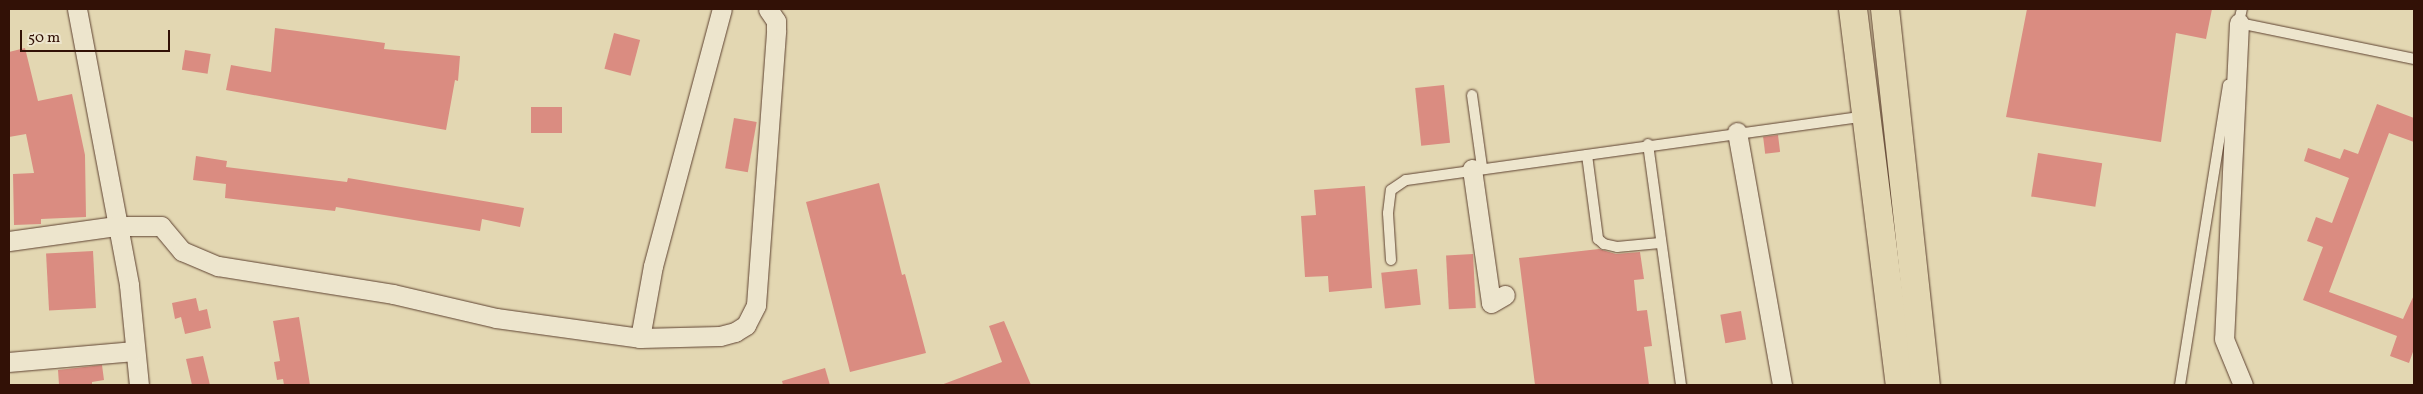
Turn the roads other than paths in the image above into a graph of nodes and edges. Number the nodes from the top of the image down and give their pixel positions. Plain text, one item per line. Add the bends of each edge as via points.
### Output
1 (77, 9) edge
2 (722, 9) edge
3 (768, 9) edge
4 (1853, 9) edge
5 (1885, 9) edge
6 (2240, 16) edge
7 (2414, 60) edge
8 (1472, 95) dead end
9 (1866, 116) junction
10 (1737, 132) junction
11 (1648, 144) junction
12 (1587, 155) junction
13 (1477, 168) junction
14 (116, 226) junction
15 (9, 241) edge
16 (1660, 243) junction
17 (1392, 260) dead end
18 (1505, 295) dead end
19 (640, 338) junction
20 (134, 351) junction
21 (9, 362) edge
22 (139, 385) edge
23 (1681, 385) edge
24 (1782, 385) edge
25 (1900, 385) edge
26 (1926, 385) edge
27 (2180, 385) edge
28 (2243, 385) edge

1 - 14 street via 108,161
2 - 19 street via 653,266
3 - 19 street via 776,20 776,30 756,305 752,316 746,325 720,336
4 - 9 main road
5 - 26 main road
6 - 7 lane
6 - 27 lane
6 - 28 street via 2224,339
8 - 13 lane
9 - 10 lane
9 - 25 main road
10 - 11 lane
10 - 24 street
11 - 12 lane
11 - 16 lane
12 - 13 lane
12 - 16 lane via 1598,239 1617,247
13 - 17 lane via 1406,180 1391,190 1388,213
13 - 18 street via 1491,303
14 - 15 street
14 - 19 street via 161,226 182,251 218,266 393,294 496,318
14 - 20 street via 129,285
16 - 23 lane
20 - 21 street
20 - 22 street

